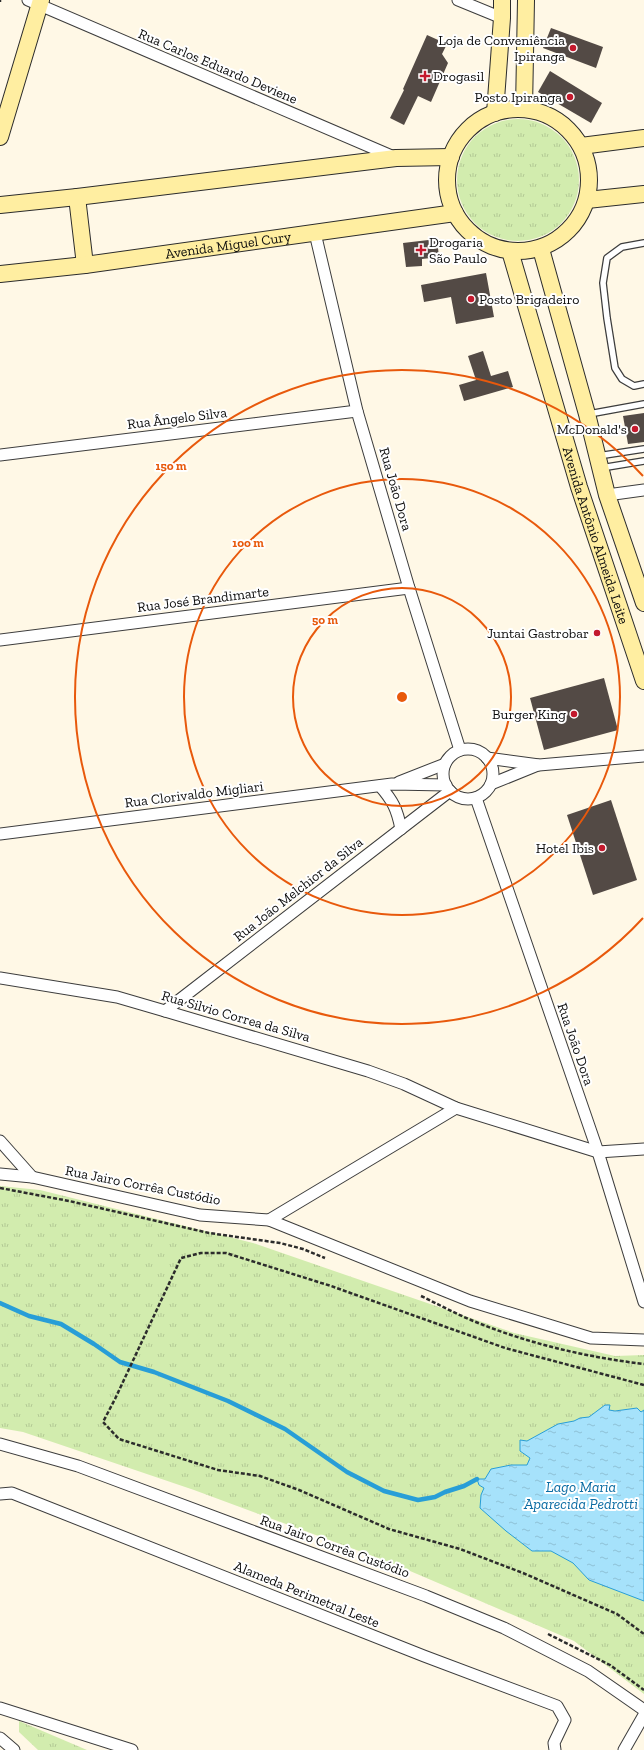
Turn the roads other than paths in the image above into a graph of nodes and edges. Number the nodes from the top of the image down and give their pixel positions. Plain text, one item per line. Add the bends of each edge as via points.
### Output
1 (458, 0) edge
2 (502, 0) edge
3 (526, 0) edge
4 (36, 2) edge
5 (502, 18) junction
6 (524, 109) junction
7 (495, 113) junction
8 (0, 137) edge
9 (644, 138) edge
10 (581, 146) junction
11 (451, 157) junction
12 (396, 158) junction
13 (644, 194) edge
14 (77, 197) junction
15 (587, 200) junction
16 (0, 205) edge
17 (455, 213) junction
18 (315, 233) junction
19 (644, 243) edge
20 (541, 249) junction
21 (510, 251) junction
22 (85, 264) junction
23 (0, 274) edge
24 (644, 384) edge
25 (644, 404) edge
26 (357, 411) junction
27 (587, 414) junction
28 (644, 450) edge
29 (0, 455) edge
30 (644, 461) edge
31 (599, 462) junction
32 (644, 490) edge
33 (607, 495) junction
34 (409, 588) junction
35 (644, 602) edge
36 (0, 640) edge
37 (644, 681) edge
38 (460, 750) junction
39 (644, 756) edge
40 (486, 758) junction
41 (445, 764) junction
42 (539, 765) junction
43 (392, 784) junction
44 (491, 784) junction
45 (380, 786) junction
46 (448, 788) junction
47 (476, 798) junction
48 (401, 829) junction
49 (0, 834) edge
50 (0, 978) edge
51 (165, 1011) junction
52 (456, 1108) junction
53 (0, 1141) edge
54 (644, 1149) edge
55 (598, 1152) junction
56 (0, 1174) edge
57 (32, 1177) junction
58 (269, 1220) junction
59 (644, 1302) edge
60 (644, 1340) edge
61 (0, 1444) edge
62 (0, 1494) edge
63 (0, 1708) edge
64 (644, 1710) edge
65 (644, 1715) edge
66 (0, 1738) edge
67 (14, 1750) edge
68 (132, 1750) edge
69 (555, 1750) edge
70 (624, 1750) edge

1 - 5 street
2 - 5 main road
3 - 6 main road
4 - 8 main road
4 - 12 street, Rua Carlos Eduardo Deviene
5 - 7 main road
6 - 7 main road
6 - 10 main road via 547,115 566,128
7 - 11 main road via 476,123 461,138
9 - 10 main road
10 - 15 main road via 588,164 590,182
11 - 12 main road
11 - 17 main road via 448,182
12 - 14 main road
13 - 15 main road
14 - 16 main road
14 - 22 main road
15 - 20 main road via 578,220 564,236
17 - 18 main road, Avenida Miguel Cury
17 - 21 main road via 469,231 488,245
18 - 22 main road, Avenida Miguel Cury
18 - 26 street, Rua João Dora
19 - 24 lane via 622,247 607,258 603,283 615,368 622,379 634,386
20 - 21 main road
20 - 27 main road
21 - 37 main road, Avenida Antônio Almeida Leite via 579,487
22 - 23 main road, Avenida Miguel Cury
25 - 27 lane
26 - 29 street, Rua Ângelo Silva
26 - 34 street, Rua João Dora
27 - 31 main road
28 - 31 lane
30 - 31 lane
31 - 33 main road
32 - 33 street
33 - 35 main road
34 - 36 street, Rua José Brandimarte
34 - 38 street, Rua João Dora
38 - 40 street via 474,750
38 - 41 street
39 - 42 street
40 - 42 street
40 - 44 street via 493,770
41 - 43 street, Rua Clorivaldo Migliari
41 - 46 street
42 - 44 street
43 - 45 street, Rua Clorivaldo Migliari
43 - 46 street, Rua Clorivaldo Migliari
44 - 47 street
45 - 48 street via 397,810
45 - 49 street, Rua Clorivaldo Migliari
46 - 47 street via 462,798
46 - 48 street, Rua João Melchior da Silva
47 - 55 street, Rua João Dora
48 - 51 street, Rua João Melchior da Silva
50 - 51 street, Rua Silvio Correa da Silva via 117,998
51 - 52 street, Rua Silvio Correa da Silva via 368,1071
52 - 55 street, Rua Silvio Correa da Silva
52 - 58 street
53 - 57 street
54 - 55 street, Rua Silvio Correa da Silva
55 - 59 street, Rua João Dora
56 - 57 street, Rua Jairo Corrêa Custódio
57 - 58 street, Rua Jairo Corrêa Custódio via 200,1215
58 - 60 street, Rua Jairo Corrêa Custódio via 470,1301 591,1338
61 - 64 street, Rua Jairo Corrêa Custódio via 78,1466 426,1596 504,1628 588,1671
62 - 69 street, Alameda Perimetral Leste via 12,1493 557,1706 566,1720 554,1743
63 - 68 street
65 - 70 street
66 - 67 street

